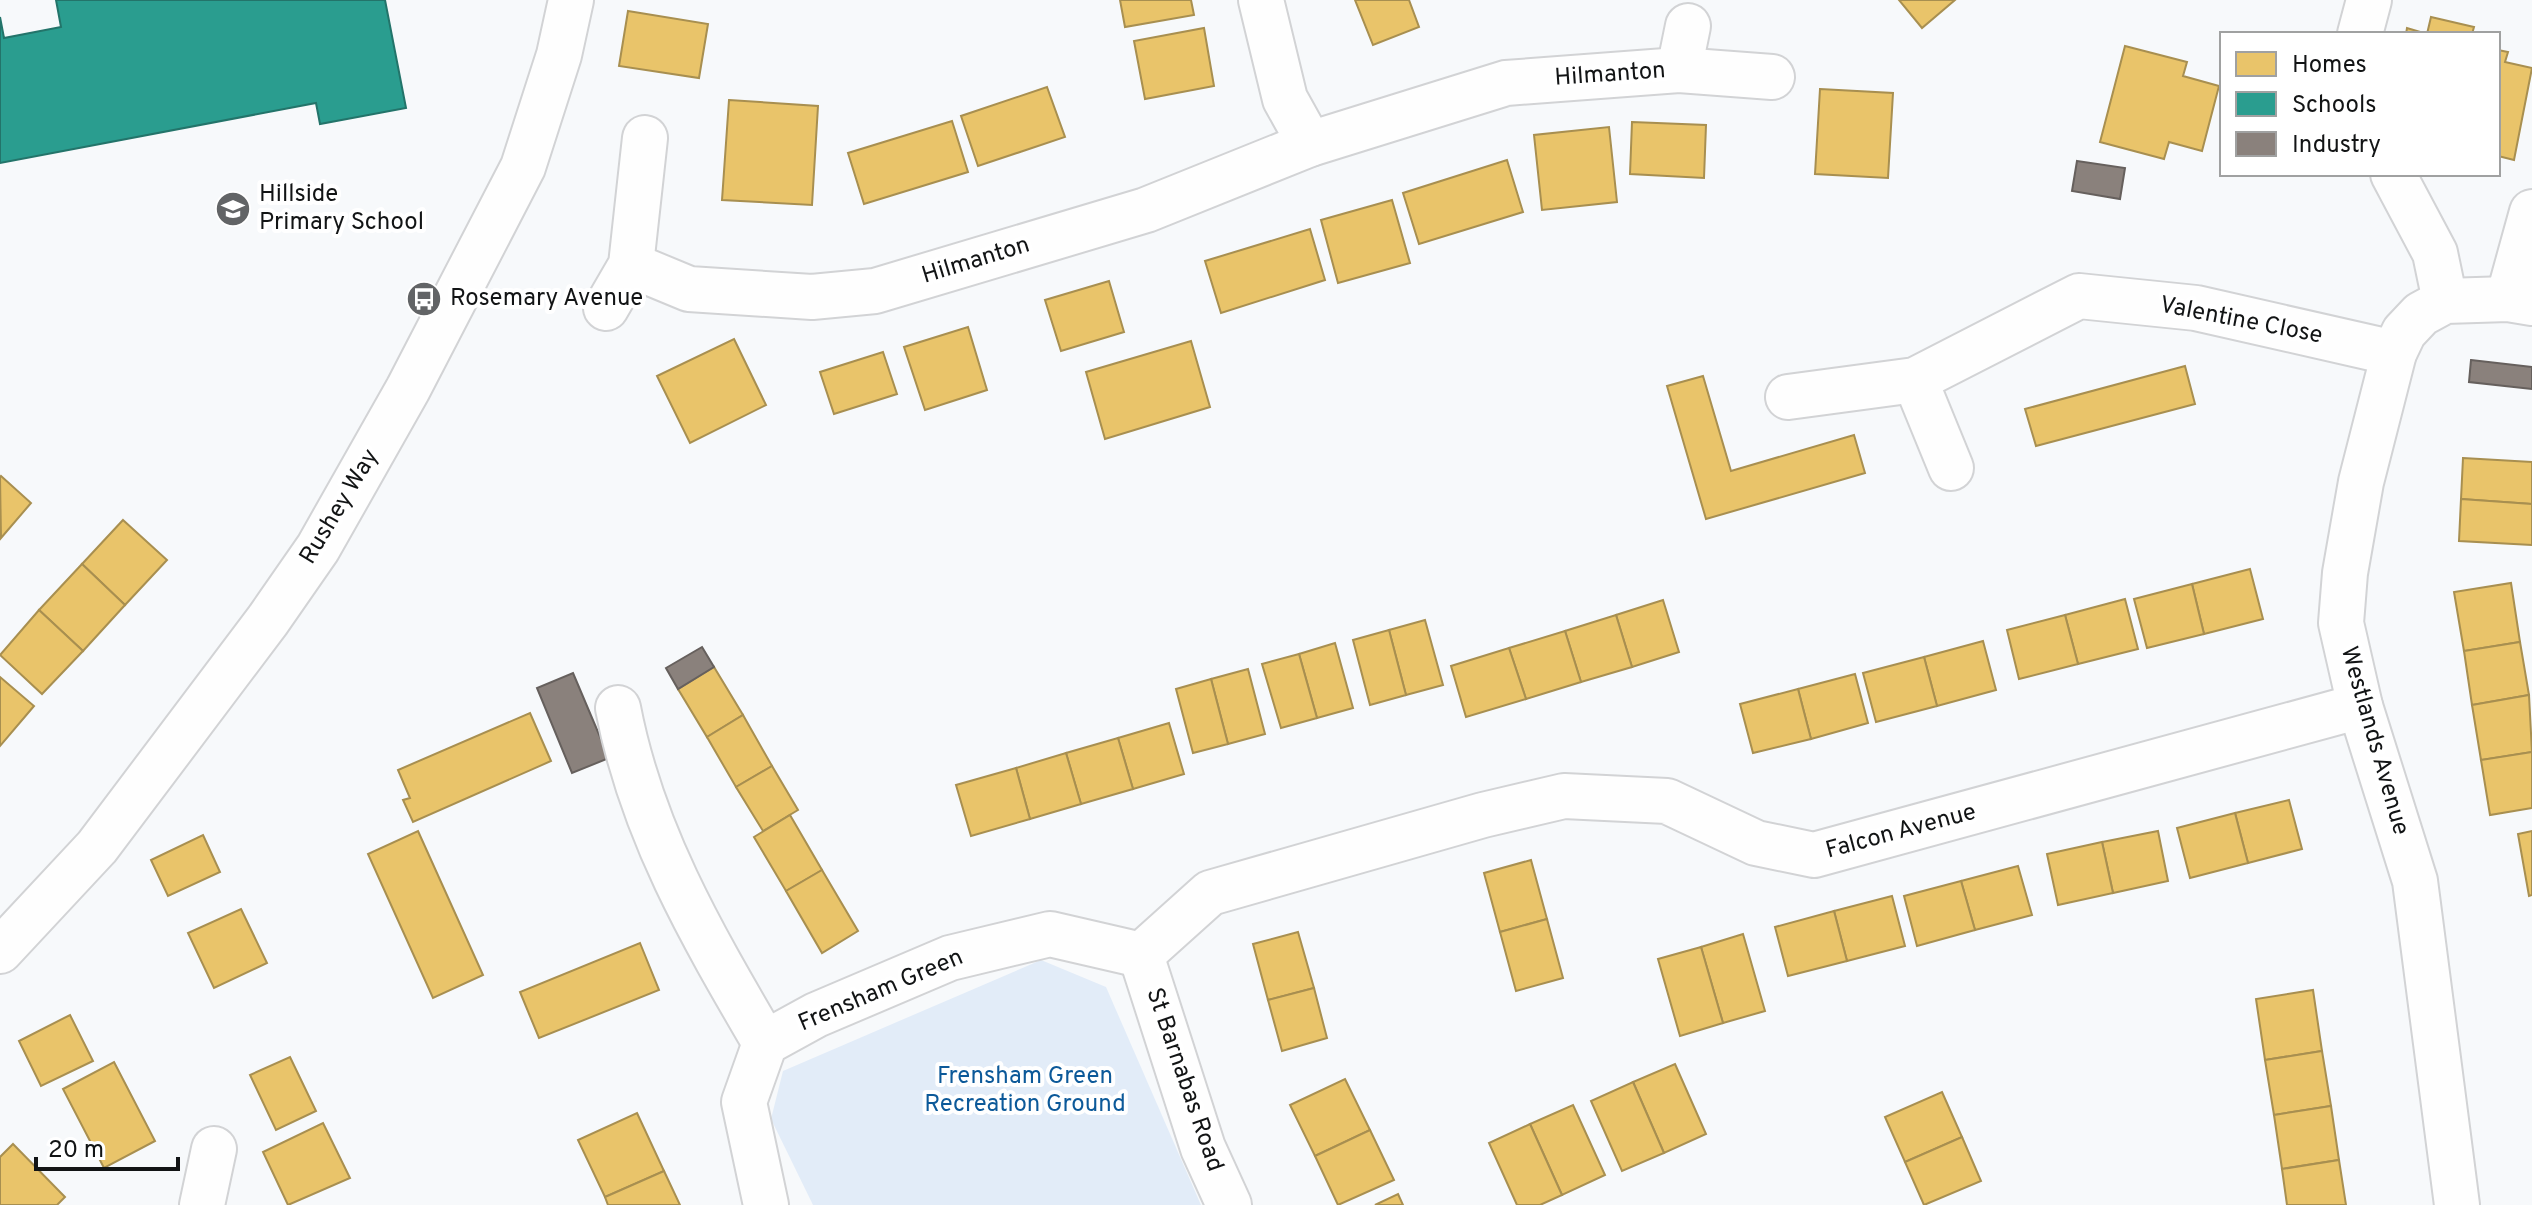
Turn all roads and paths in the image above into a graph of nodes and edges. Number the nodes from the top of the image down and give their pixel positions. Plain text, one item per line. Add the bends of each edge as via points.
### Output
1 (571, 0) edge
2 (1261, 0) edge
3 (2369, 0) edge
4 (1688, 26) dead end
5 (2361, 32) edge
6 (1679, 70) junction
7 (1772, 77) dead end
8 (645, 138) dead end
9 (1310, 144) junction
10 (2394, 176) edge
11 (2532, 212) edge
12 (631, 265) junction
13 (2445, 301) junction
14 (2520, 301) edge
15 (606, 308) dead end
16 (2394, 353) junction
17 (1915, 380) junction
18 (1788, 397) dead end
19 (1951, 468) dead end
20 (2360, 706) junction
21 (618, 708) dead end
22 (0, 951) edge
23 (1141, 955) junction
24 (765, 1043) junction
25 (214, 1149) dead end
26 (202, 1205) edge
27 (766, 1205) edge
28 (1229, 1205) edge
29 (2457, 1205) edge

1 - 22 street, Rushey Way via 543,112 523,167 318,548 97,847
2 - 9 street via 1285,99
3 - 5 street
4 - 6 street, Hilmanton
6 - 7 street, Hilmanton
6 - 9 street, Hilmanton via 1506,83
8 - 12 street
9 - 12 street, Hilmanton via 1146,210 875,291 812,297 689,289
10 - 13 street via 2435,253
11 - 14 street
12 - 15 street
13 - 14 street
13 - 16 street, Westlands Avenue via 2421,314
16 - 17 street, Valentine Close via 2196,308 2079,296
16 - 20 street, Westlands Avenue via 2361,482 2345,573 2341,623
17 - 18 street, Valentine Close
17 - 19 street
20 - 23 street, Falcon Avenue via 1814,855 1756,843 1667,801 1564,796 1210,893
20 - 29 street, Westlands Avenue via 2415,881
21 - 24 street via 627,756 658,847
23 - 24 street, Frensham Green via 1050,934 950,958
23 - 28 street, St Barnabas Road via 1203,1148
24 - 27 street via 744,1102
25 - 26 street

